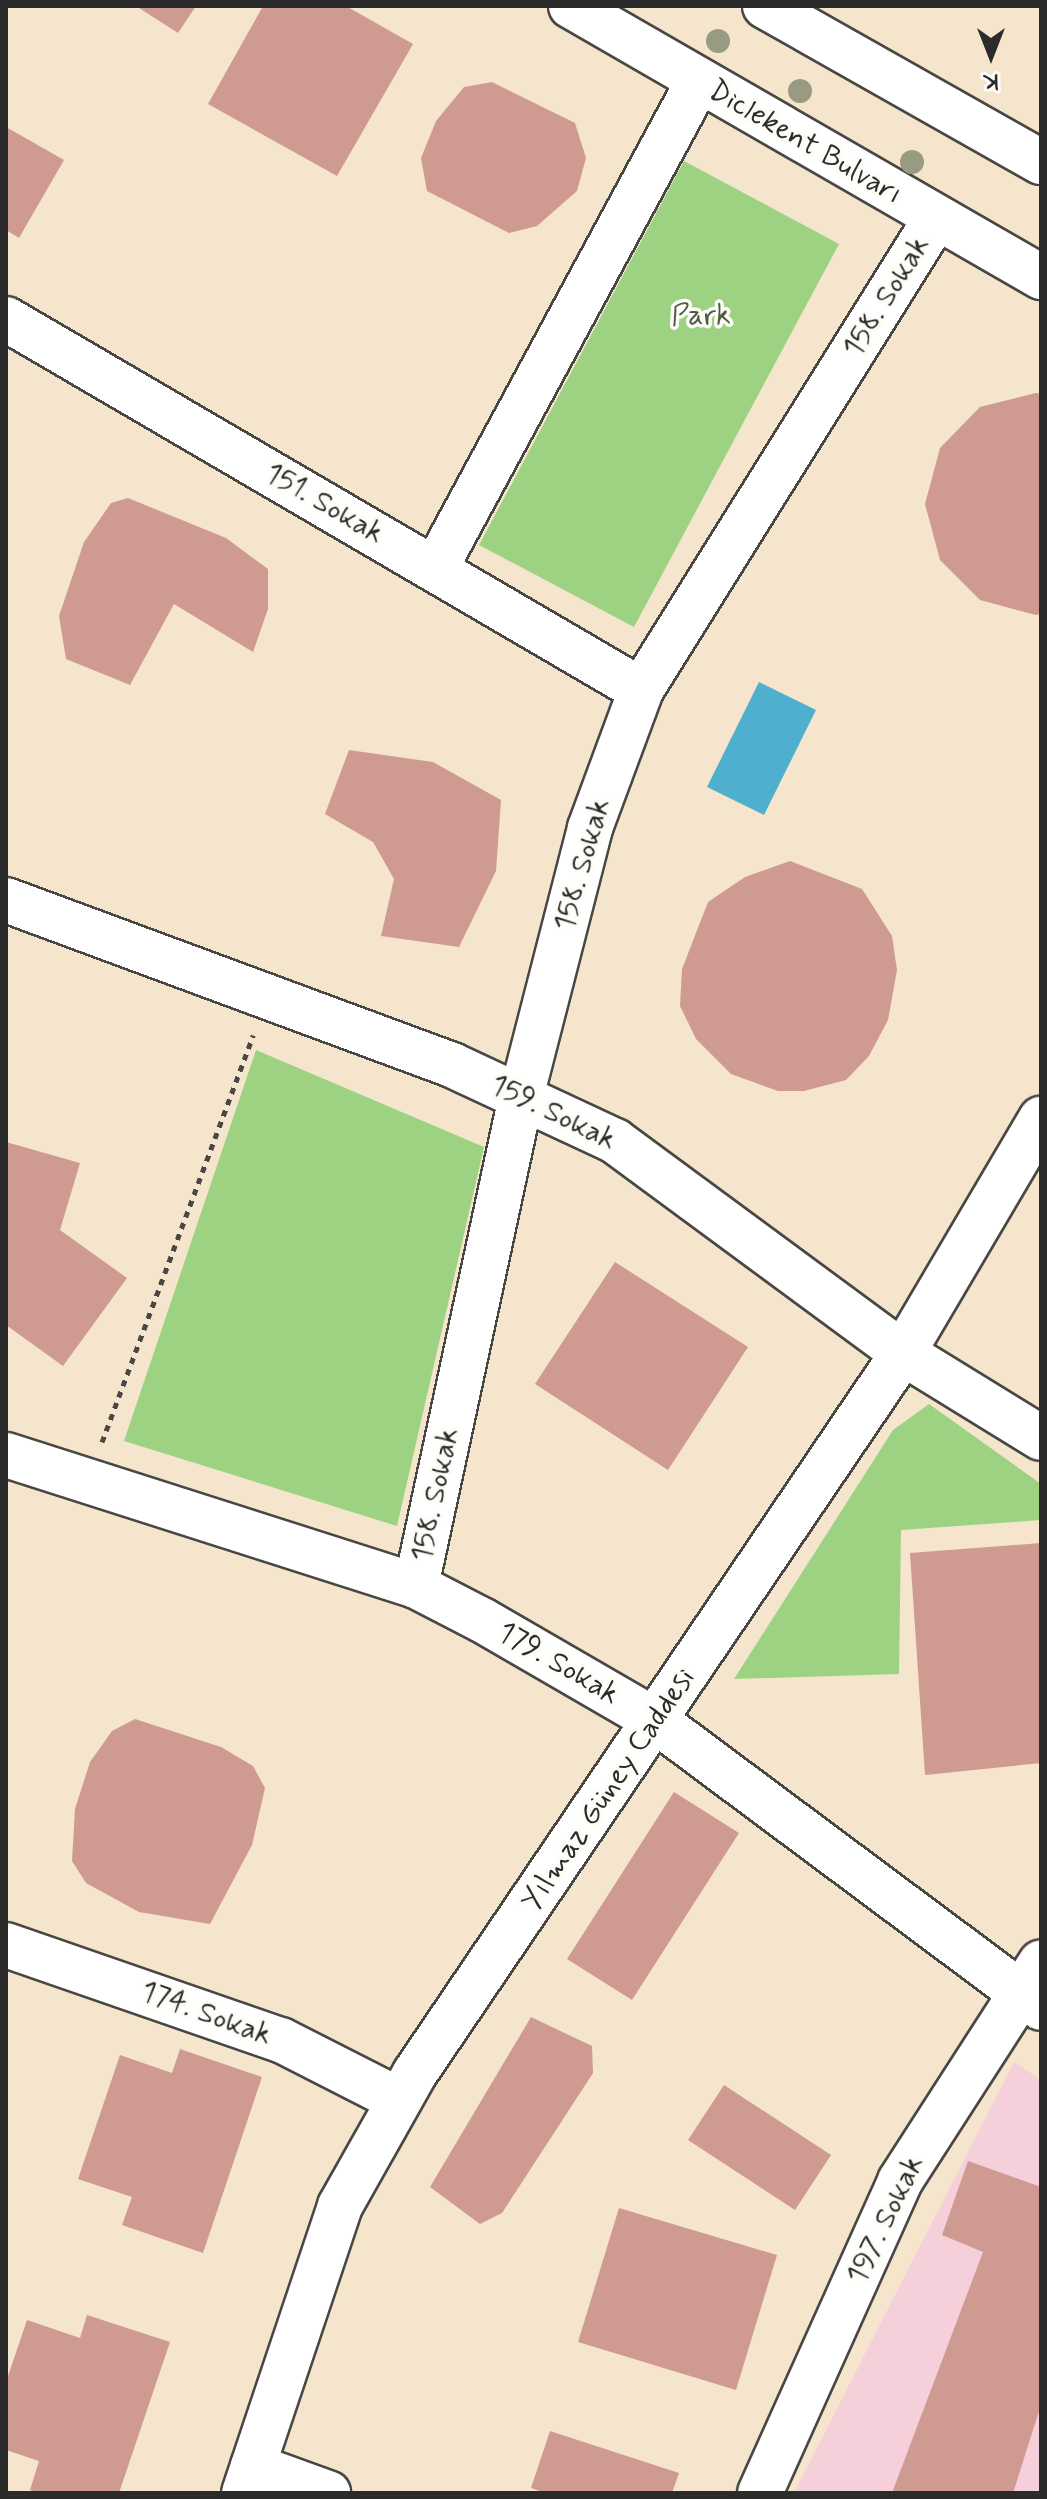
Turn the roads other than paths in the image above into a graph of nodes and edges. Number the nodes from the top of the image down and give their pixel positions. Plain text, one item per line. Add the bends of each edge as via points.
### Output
1 (571, 6) edge
2 (765, 6) edge
3 (698, 82) junction
4 (1041, 162) edge
5 (936, 218) junction
6 (1041, 277) edge
7 (6, 319) edge
8 (435, 569) junction
9 (641, 690) junction
10 (6, 900) edge
11 (521, 1097) junction
12 (1041, 1119) edge
13 (903, 1353) junction
14 (1041, 1438) edge
15 (6, 1455) edge
16 (416, 1586) junction
17 (656, 1721) junction
18 (6, 1945) edge
19 (1034, 1988) edge
20 (399, 2100) junction
21 (248, 2480) edge
22 (328, 2493) edge
23 (760, 2493) edge

1 - 3 street, Diclekent Bulvarı
2 - 4 street
3 - 5 street, Diclekent Bulvarı
3 - 8 street
5 - 6 street, Diclekent Bulvarı
5 - 9 street, 158. Sokak
7 - 8 street, 151. Sokak
8 - 9 street, 151. Sokak
9 - 11 street, 158. Sokak via 590,828
10 - 11 street, 159. Sokak via 452,1065
11 - 13 street, 159. Sokak via 615,1141
11 - 16 street, 158. Sokak
12 - 13 street, Yılmaz Güney Caddesi
13 - 14 street, 159. Sokak
13 - 17 street, Yılmaz Güney Caddesi
15 - 16 street, 179. Sokak
16 - 17 street, 179. Sokak
17 - 19 street, 179. Sokak
17 - 20 street, Yılmaz Güney Caddesi
18 - 20 street, 174. Sokak via 281,2040
19 - 23 street, 197. Sokak via 900,2181
20 - 21 street, Yılmaz Güney Caddesi via 340,2206
21 - 22 street

